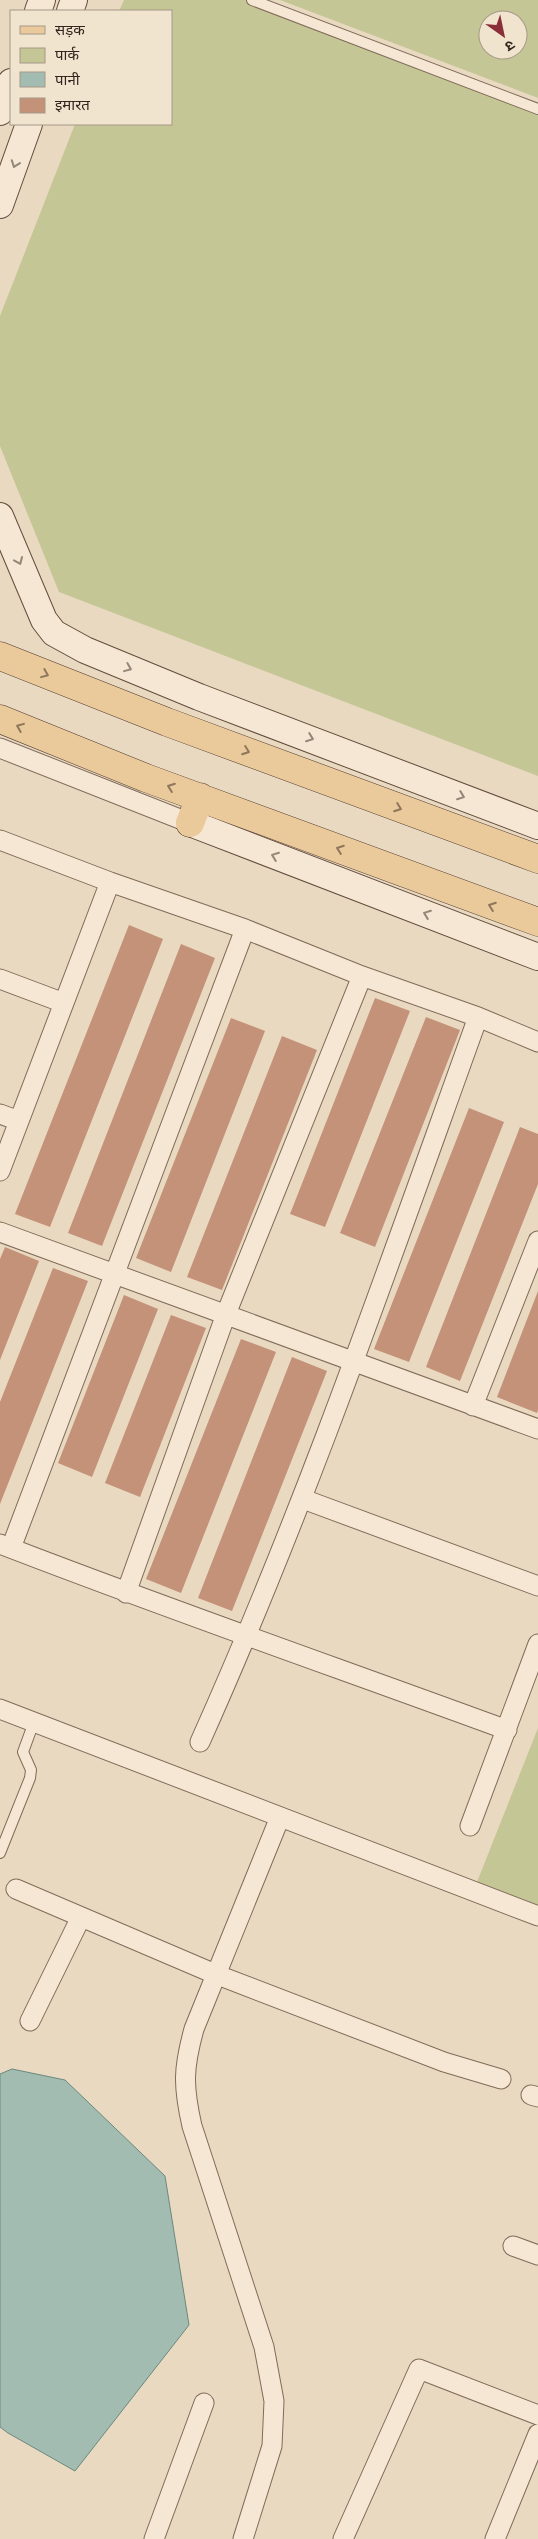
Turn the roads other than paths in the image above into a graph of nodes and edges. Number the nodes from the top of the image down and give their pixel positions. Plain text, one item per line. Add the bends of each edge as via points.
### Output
1 (252, 0) edge
2 (10, 85) edge
3 (538, 109) edge
4 (0, 112) edge
5 (29, 125) edge
6 (0, 205) edge
7 (0, 516) edge
8 (0, 656) edge
9 (231, 708) junction
10 (0, 719) edge
11 (218, 741) junction
12 (0, 748) edge
13 (200, 798) junction
14 (190, 823) junction
15 (538, 826) edge
16 (0, 840) edge
17 (538, 860) edge
18 (110, 882) junction
19 (538, 922) edge
20 (245, 929) junction
21 (538, 957) edge
22 (362, 976) junction
23 (0, 979) edge
24 (64, 1003) junction
25 (478, 1017) junction
26 (538, 1042) edge
27 (0, 1114) edge
28 (19, 1121) junction
29 (0, 1171) edge
30 (0, 1232) edge
31 (538, 1241) edge
32 (115, 1274) junction
33 (226, 1314) junction
34 (354, 1362) junction
35 (473, 1406) junction
36 (538, 1429) edge
37 (303, 1499) junction
38 (6, 1546) edge
39 (538, 1586) edge
40 (126, 1593) junction
41 (248, 1635) junction
42 (538, 1644) edge
43 (0, 1709) edge
44 (34, 1722) junction
45 (507, 1730) junction
46 (200, 1742) dead end
47 (280, 1817) junction
48 (470, 1826) dead end
49 (0, 1853) edge
50 (16, 1889) dead end
51 (538, 1916) edge
52 (81, 1917) junction
53 (216, 1974) junction
54 (30, 2021) dead end
55 (501, 2079) dead end
56 (513, 2246) dead end
57 (538, 2255) edge
58 (204, 2404) dead end
59 (538, 2415) edge
60 (538, 2434) edge
61 (154, 2539) edge
62 (244, 2539) edge
63 (344, 2539) edge
64 (495, 2539) edge

1 - 3 lane
2 - 4 street
5 -> 6 street
7 -> 9 street via 44,620 54,633 85,650
8 -> 11 main road
9 - 11 street
9 -> 15 street
13 -> 10 main road
11 -> 17 main road
12 - 14 street
13 - 14 main road
19 -> 13 main road
21 -> 14 street
16 - 18 street
18 - 20 street
18 - 24 street
20 - 22 street
20 - 32 street
22 - 25 street
22 - 33 street
23 - 24 street
24 - 28 street
25 - 26 street
25 - 34 street
27 - 28 street
28 - 29 street
30 - 32 street
31 - 35 street
32 - 33 street
32 - 38 street
33 - 34 street
33 - 40 street
34 - 35 street
34 - 37 street
35 - 36 street
37 - 39 street
37 - 41 street
38 - 40 street
40 - 41 street
41 - 45 street
41 - 46 street
42 - 45 street
43 - 44 street
44 - 47 street
44 - 49 lane via 23,1752 31,1770 30,1778
45 - 48 street
47 - 51 street
47 - 53 street
50 - 52 street
52 - 53 street
52 - 54 street
53 - 55 street via 444,2062
53 - 62 street via 186,2058 185,2092 192,2126 264,2347 274,2401 272,2446
56 - 57 street
58 - 61 street
59 - 63 street via 418,2369
60 - 64 street

